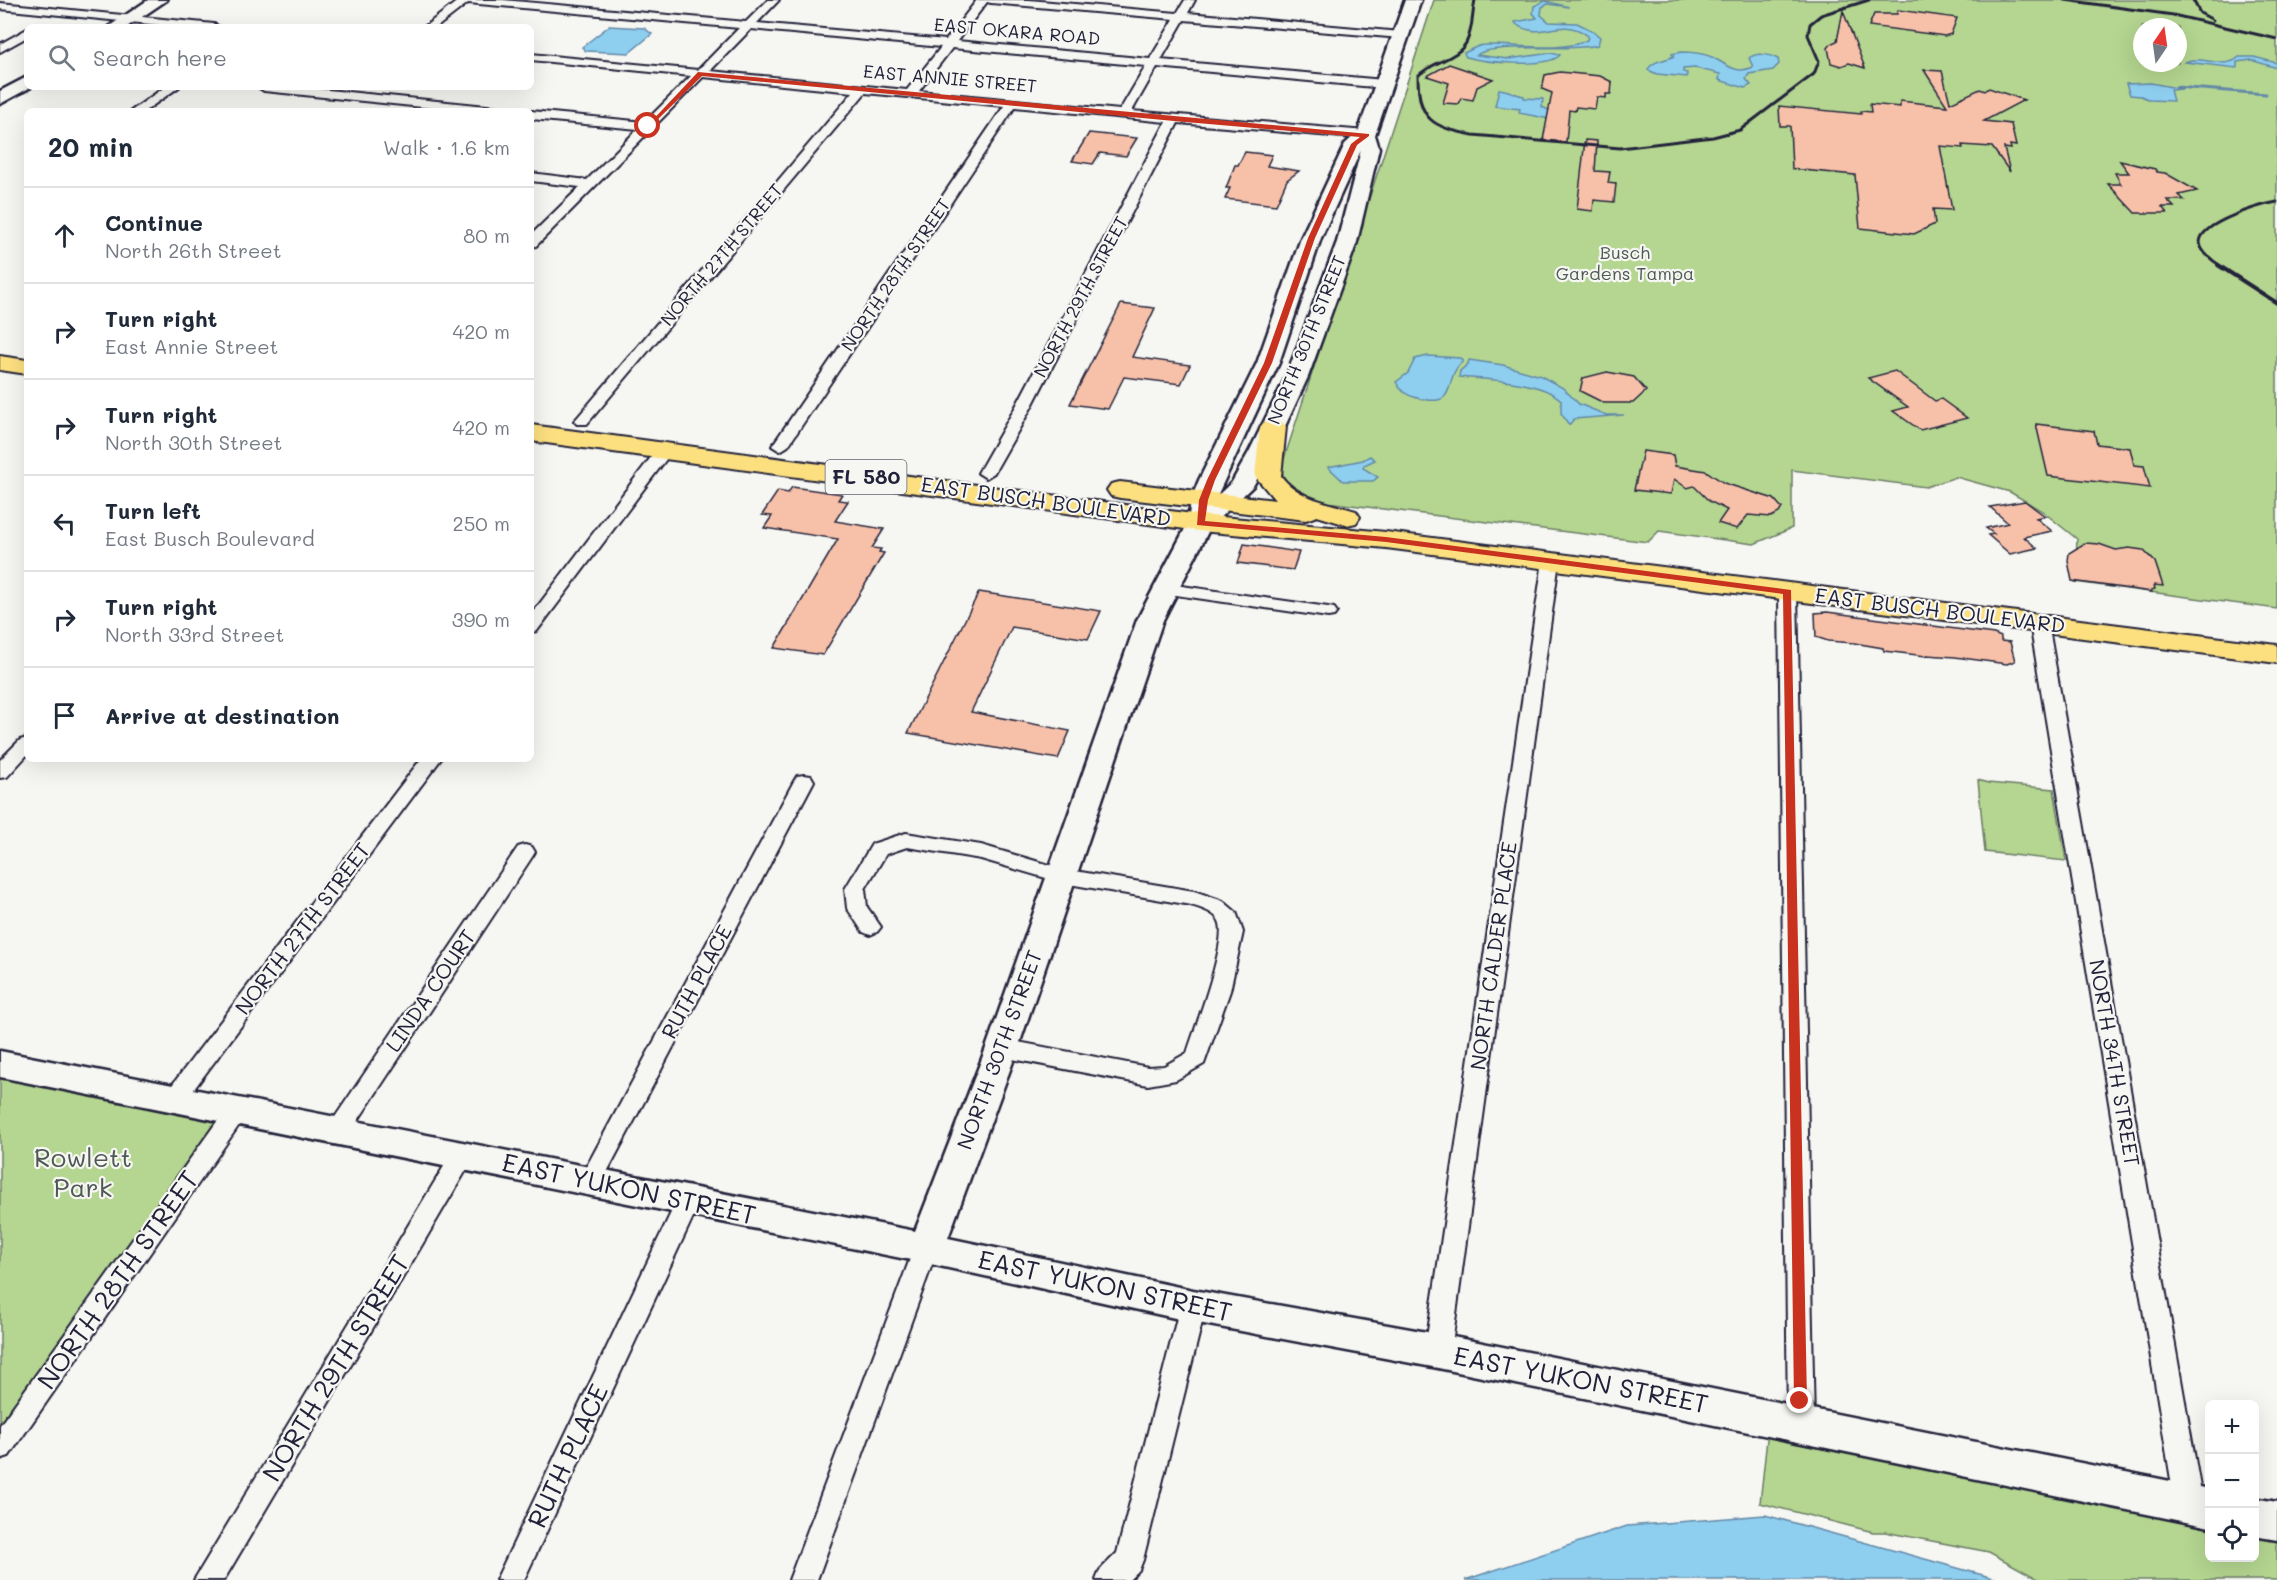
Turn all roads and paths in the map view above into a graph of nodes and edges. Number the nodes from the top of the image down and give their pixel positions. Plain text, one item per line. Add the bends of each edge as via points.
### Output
1 (159, 0) edge
2 (467, 0) edge
3 (774, 0) edge
4 (983, 0) edge
5 (991, 0) edge
6 (1190, 0) edge
7 (1413, 0) edge
8 (0, 6) edge
9 (60, 13) junction
10 (1180, 16) junction
11 (44, 22) dead end
12 (123, 23) edge
13 (146, 24) edge
14 (434, 24) edge
15 (748, 25) junction
16 (24, 34) edge
17 (1401, 35) junction
18 (948, 44) junction
19 (0, 49) edge
20 (534, 57) edge
21 (1155, 63) junction
22 (700, 74) junction
23 (24, 84) edge
24 (1384, 84) junction
25 (862, 89) junction
26 (168, 90) edge
27 (293, 90) edge
28 (909, 94) junction
29 (0, 99) edge
30 (1012, 103) junction
31 (140, 108) edge
32 (468, 108) edge
33 (534, 114) edge
34 (1125, 114) junction
35 (1174, 119) junction
36 (648, 126) junction
37 (1366, 135) junction
38 (534, 177) edge
39 (590, 184) junction
40 (534, 240) edge
41 (0, 346) edge
42 (24, 349) edge
43 (0, 354) edge
44 (24, 358) edge
45 (0, 363) edge
46 (24, 367) edge
47 (534, 414) edge
48 (582, 421) junction
49 (1273, 427) junction
50 (534, 433) edge
51 (780, 446) junction
52 (664, 451) junction
53 (986, 473) junction
54 (1209, 509) junction
55 (1347, 517) junction
56 (1551, 561) junction
57 (1725, 565) junction
58 (1168, 589) junction
59 (1788, 592) junction
60 (1328, 612) dead end
61 (534, 623) edge
62 (2039, 623) junction
63 (2212, 627) junction
64 (2277, 635) edge
65 (2277, 654) edge
66 (24, 747) edge
67 (429, 762) edge
68 (0, 771) edge
69 (804, 782) dead end
70 (525, 852) dead end
71 (1063, 876) junction
72 (870, 927) dead end
73 (1002, 1048) junction
74 (0, 1064) edge
75 (174, 1099) junction
76 (236, 1112) junction
77 (339, 1130) junction
78 (463, 1155) junction
79 (590, 1182) junction
80 (688, 1202) junction
81 (926, 1248) junction
82 (1193, 1306) junction
83 (1438, 1351) junction
84 (1801, 1425) junction
85 (0, 1447) edge
86 (2199, 1506) edge
87 (2259, 1518) edge
88 (2277, 1521) edge
89 (208, 1580) edge
90 (510, 1580) edge
91 (804, 1580) edge
92 (1110, 1580) edge

1 - 12 street
2 - 14 street
2 - 15 street, EAST OKARA ROAD
3 - 15 street
4 - 18 street
5 - 10 street
6 - 10 street
7 - 17 street, NORTH 30TH STREET
8 - 9 street
9 - 11 street
9 - 12 street
10 - 17 street
10 - 21 street
12 - 13 street
15 - 18 street, EAST OKARA ROAD
15 - 22 street
16 - 19 street
17 - 24 street, NORTH 30TH STREET
18 - 21 street, EAST OKARA ROAD
18 - 28 street
20 - 22 street, EAST ANNIE STREET
21 - 24 street, EAST OKARA ROAD
21 - 34 street
22 - 25 street, EAST ANNIE STREET
22 - 36 street
23 - 29 street
24 - 37 street, NORTH 30TH STREET
25 - 28 street, EAST ANNIE STREET
25 - 48 street, NORTH 27TH STREET
26 - 31 street
27 - 32 street
28 - 30 street, EAST ANNIE STREET
30 - 34 street, EAST ANNIE STREET
30 - 51 street, NORTH 28TH STREET
33 - 36 street
34 - 35 street, EAST ANNIE STREET
35 - 37 street, EAST ANNIE STREET
35 - 53 street, NORTH 29TH STREET
36 - 39 street
37 - 49 street, NORTH 30TH STREET via 1370,148 1347,242 1297,377
37 - 54 street, NORTH 30TH STREET via 1354,144 1311,238 1268,363
38 - 39 street
39 - 40 street
41 - 42 main road
43 - 44 main road
45 - 46 main road
47 - 48 main road, EAST BUSCH BOULEVARD / FL 580
48 - 51 main road, EAST BUSCH BOULEVARD / FL 580
49 - 54 street, NORTH 30TH STREET via 1241,486
49 - 55 main road via 1268,476 1279,491 1288,498
50 - 52 main road, EAST BUSCH BOULEVARD / FL 580
51 - 52 main road via 762,452 689,443
51 - 53 main road, EAST BUSCH BOULEVARD / FL 580
52 - 54 main road, EAST BUSCH BOULEVARD / FL 580
52 - 61 street
53 - 54 main road, EAST BUSCH BOULEVARD / FL 580
54 - 55 main road, EAST BUSCH BOULEVARD / FL 580
54 - 56 main road, EAST BUSCH BOULEVARD / FL 580 via 1386,540
54 - 58 street, NORTH 30TH STREET
55 - 57 main road, EAST BUSCH BOULEVARD / FL 580
56 - 57 main road via 1559,554 1572,553
56 - 59 main road, EAST BUSCH BOULEVARD / FL 580
56 - 83 street, NORTH CALDER PLACE
57 - 63 main road, EAST BUSCH BOULEVARD / FL 580
58 - 60 street
58 - 71 street, NORTH 30TH STREET via 1150,620
59 - 62 main road, EAST BUSCH BOULEVARD / FL 580
59 - 84 street
62 - 63 main road via 2096,618
62 - 65 main road, EAST BUSCH BOULEVARD / FL 580
62 - 86 street, NORTH 34TH STREET
63 - 64 main road, EAST BUSCH BOULEVARD / FL 580
66 - 68 street
67 - 75 street, NORTH 27TH STREET
69 - 79 street, RUTH PLACE
70 - 77 street, LINDA COURT
71 - 72 street via 981,852 906,840 879,849 855,889 858,908
71 - 73 street, NORTH 30TH STREET
71 - 73 street via 1194,898 1216,906 1229,917 1232,932 1219,991 1196,1058 1168,1074 1148,1076
73 - 81 street, NORTH 30TH STREET
74 - 75 street, EAST YUKON STREET
75 - 76 street, EAST YUKON STREET
76 - 77 street, EAST YUKON STREET
76 - 85 street, NORTH 28TH STREET
77 - 78 street, EAST YUKON STREET
78 - 79 street, EAST YUKON STREET
78 - 89 street, NORTH 29TH STREET
79 - 80 street, EAST YUKON STREET
80 - 81 street, EAST YUKON STREET
80 - 90 street, RUTH PLACE
81 - 82 street, EAST YUKON STREET
81 - 91 street, NORTH 30TH STREET
82 - 83 street, EAST YUKON STREET
82 - 92 street via 1129,1560
83 - 84 street, EAST YUKON STREET
84 - 86 street, EAST YUKON STREET
87 - 88 street

